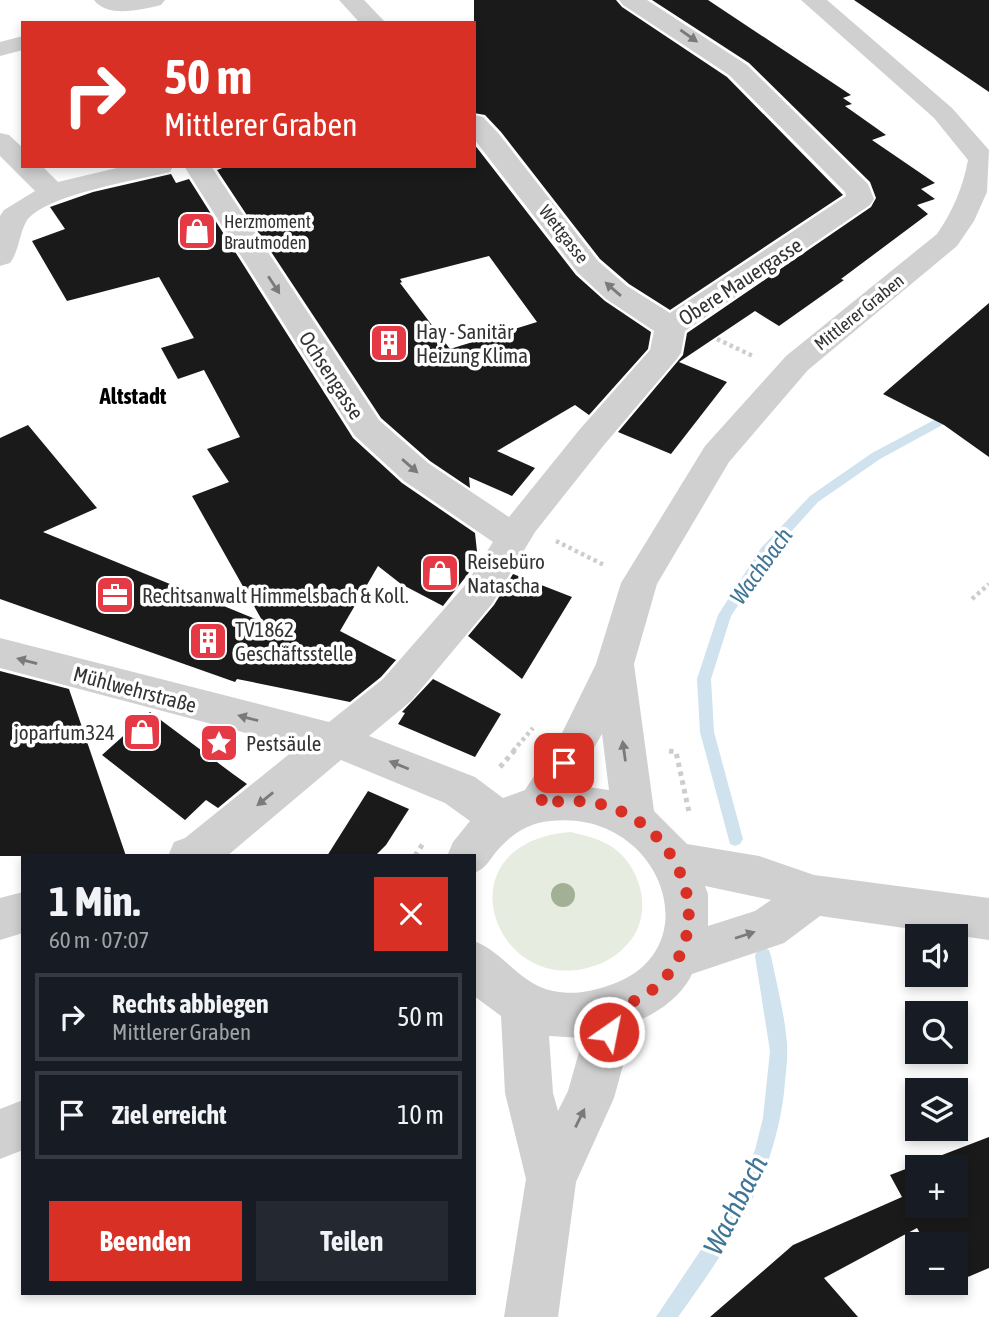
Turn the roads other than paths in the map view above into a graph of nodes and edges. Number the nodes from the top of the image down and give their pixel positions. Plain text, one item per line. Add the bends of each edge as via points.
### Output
1 (152, 0) edge
2 (351, 0) edge
3 (631, 0) edge
4 (813, 0) edge
5 (103, 6) edge
6 (372, 21) edge
7 (21, 44) edge
8 (0, 49) edge
9 (476, 125) edge
10 (0, 141) edge
11 (986, 159) edge
12 (21, 162) edge
13 (27, 168) edge
14 (152, 168) edge
15 (198, 168) edge
16 (52, 192) junction
17 (0, 257) edge
18 (670, 327) junction
19 (515, 539) junction
20 (0, 653) edge
21 (615, 664) junction
22 (337, 741) junction
23 (540, 803) junction
24 (634, 818) junction
25 (501, 820) junction
26 (194, 854) edge
27 (469, 854) edge
28 (677, 862) junction
29 (814, 895) junction
30 (21, 913) edge
31 (0, 919) edge
32 (989, 919) edge
33 (680, 956) junction
34 (478, 973) edge
35 (524, 1004) junction
36 (615, 1010) junction
37 (21, 1126) edge
38 (0, 1133) edge
39 (551, 1180) junction
40 (531, 1317) edge

1 - 5 street
2 - 6 street
3 -> 18 street, Obere Mauergasse via 738,70 858,190 860,199
4 - 11 street, Mittlerer Graben via 943,113
7 - 8 street
18 -> 9 street, Wettgasse via 626,300 587,266
10 - 12 street
11 - 21 street, Mittlerer Graben via 977,187 947,240 797,363 717,454 639,583
13 - 16 street
14 - 16 street
15 -> 19 street, Ochsengasse via 367,428 416,472
16 - 17 street via 13,216
18 - 19 street, Obere Mauergasse via 664,353 592,436
19 - 22 street, Obere Mauergasse via 480,594 397,690
22 -> 20 street, Mühlwehrstraße
21 - 23 street, Mittlerer Graben via 577,743
24 -> 21 street, Mittlerer Graben
25 -> 22 street, Mühlwehrstraße via 460,790
22 -> 26 street, Obere Mauergasse
23 - 24 street via 572,800 604,805
23 - 25 street
24 - 28 street via 659,837
25 - 27 street via 478,839
28 - 29 street via 759,876
28 - 33 street via 688,892 689,924
29 - 32 street
33 -> 29 street via 768,928
30 - 31 street
33 - 36 street via 664,979 642,998
34 - 35 street
35 - 36 street via 554,1014 585,1016
35 - 39 street via 529,1093
39 -> 36 street via 590,1098
37 - 38 street
39 - 40 street

